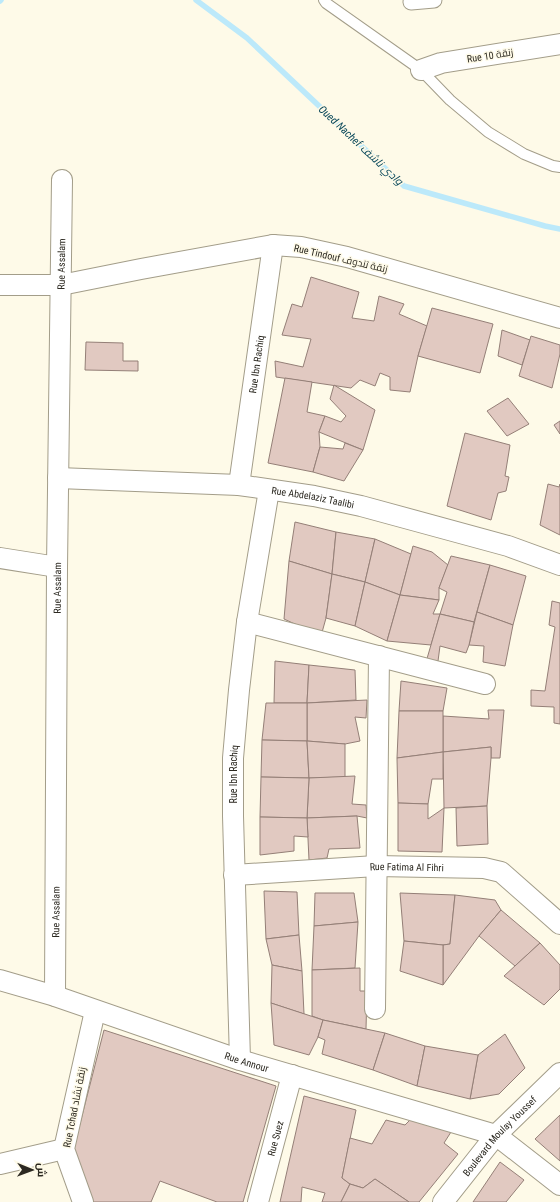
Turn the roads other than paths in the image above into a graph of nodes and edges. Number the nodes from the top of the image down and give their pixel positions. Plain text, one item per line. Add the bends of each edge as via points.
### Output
1 (324, 0) edge
2 (434, 0) edge
3 (411, 2) dead end
4 (560, 44) edge
5 (421, 70) junction
6 (560, 167) edge
7 (62, 180) dead end
8 (273, 245) junction
9 (0, 285) edge
10 (61, 285) junction
11 (560, 318) edge
12 (58, 478) junction
13 (239, 484) junction
14 (269, 490) junction
15 (0, 558) edge
16 (560, 565) edge
17 (57, 567) junction
18 (247, 622) junction
19 (379, 656) junction
20 (485, 684) dead end
21 (376, 866) junction
22 (234, 875) junction
23 (560, 924) edge
24 (0, 980) edge
25 (55, 996) junction
26 (375, 1009) dead end
27 (95, 1011) junction
28 (240, 1060) junction
29 (560, 1073) edge
30 (292, 1075) junction
31 (496, 1135) junction
32 (64, 1149) junction
33 (0, 1164) edge
34 (560, 1185) edge
35 (83, 1202) edge
36 (258, 1202) edge
37 (443, 1202) edge

1 - 5 lane
2 - 3 street
4 - 5 street, Rue 10 زنقة via 441,63
5 - 6 lane via 450,100 488,132 524,154
7 - 10 street, Rue Assalam
8 - 10 street, Rue Tindouf زنقة تندوف
8 - 11 street, Rue Tindouf زنقة تندوف via 301,247 347,257
8 - 13 street, Rue Ibn Rachiq
9 - 10 street, Rue Tindouf زنقة تندوف
10 - 12 street, Rue Assalam
12 - 13 street, Rue Abdelaziz Taalibi
12 - 17 street, Rue Assalam
13 - 14 street, Rue Abdelaziz Taalibi
14 - 16 street, Rue Abdelaziz Taalibi via 361,506 508,546
14 - 18 street, Rue Ibn Rachiq
15 - 17 street
17 - 25 street, Rue Assalam
18 - 19 street
18 - 22 street, Rue Ibn Rachiq via 233,758
19 - 20 street
19 - 21 street
21 - 22 street, Rue Fatima Al Fihri
21 - 23 street, Rue Fatima Al Fihri via 484,868 501,872
21 - 26 street
22 - 28 street, Rue Ibn Rachiq
24 - 25 street, Rue Annour
25 - 27 street, Rue Annour
27 - 28 street, Rue Annour
27 - 32 street, Rue Tchad زنقة نشاد
28 - 30 street, Rue Annour
29 - 31 street, Boulevard Moulay Youssef
30 - 31 street, Rue Annour
30 - 36 street, Rue Suez
31 - 34 street
31 - 37 street, Boulevard Moulay Youssef
32 - 33 street
32 - 35 street, Rue Tchad زنقة نشاد

